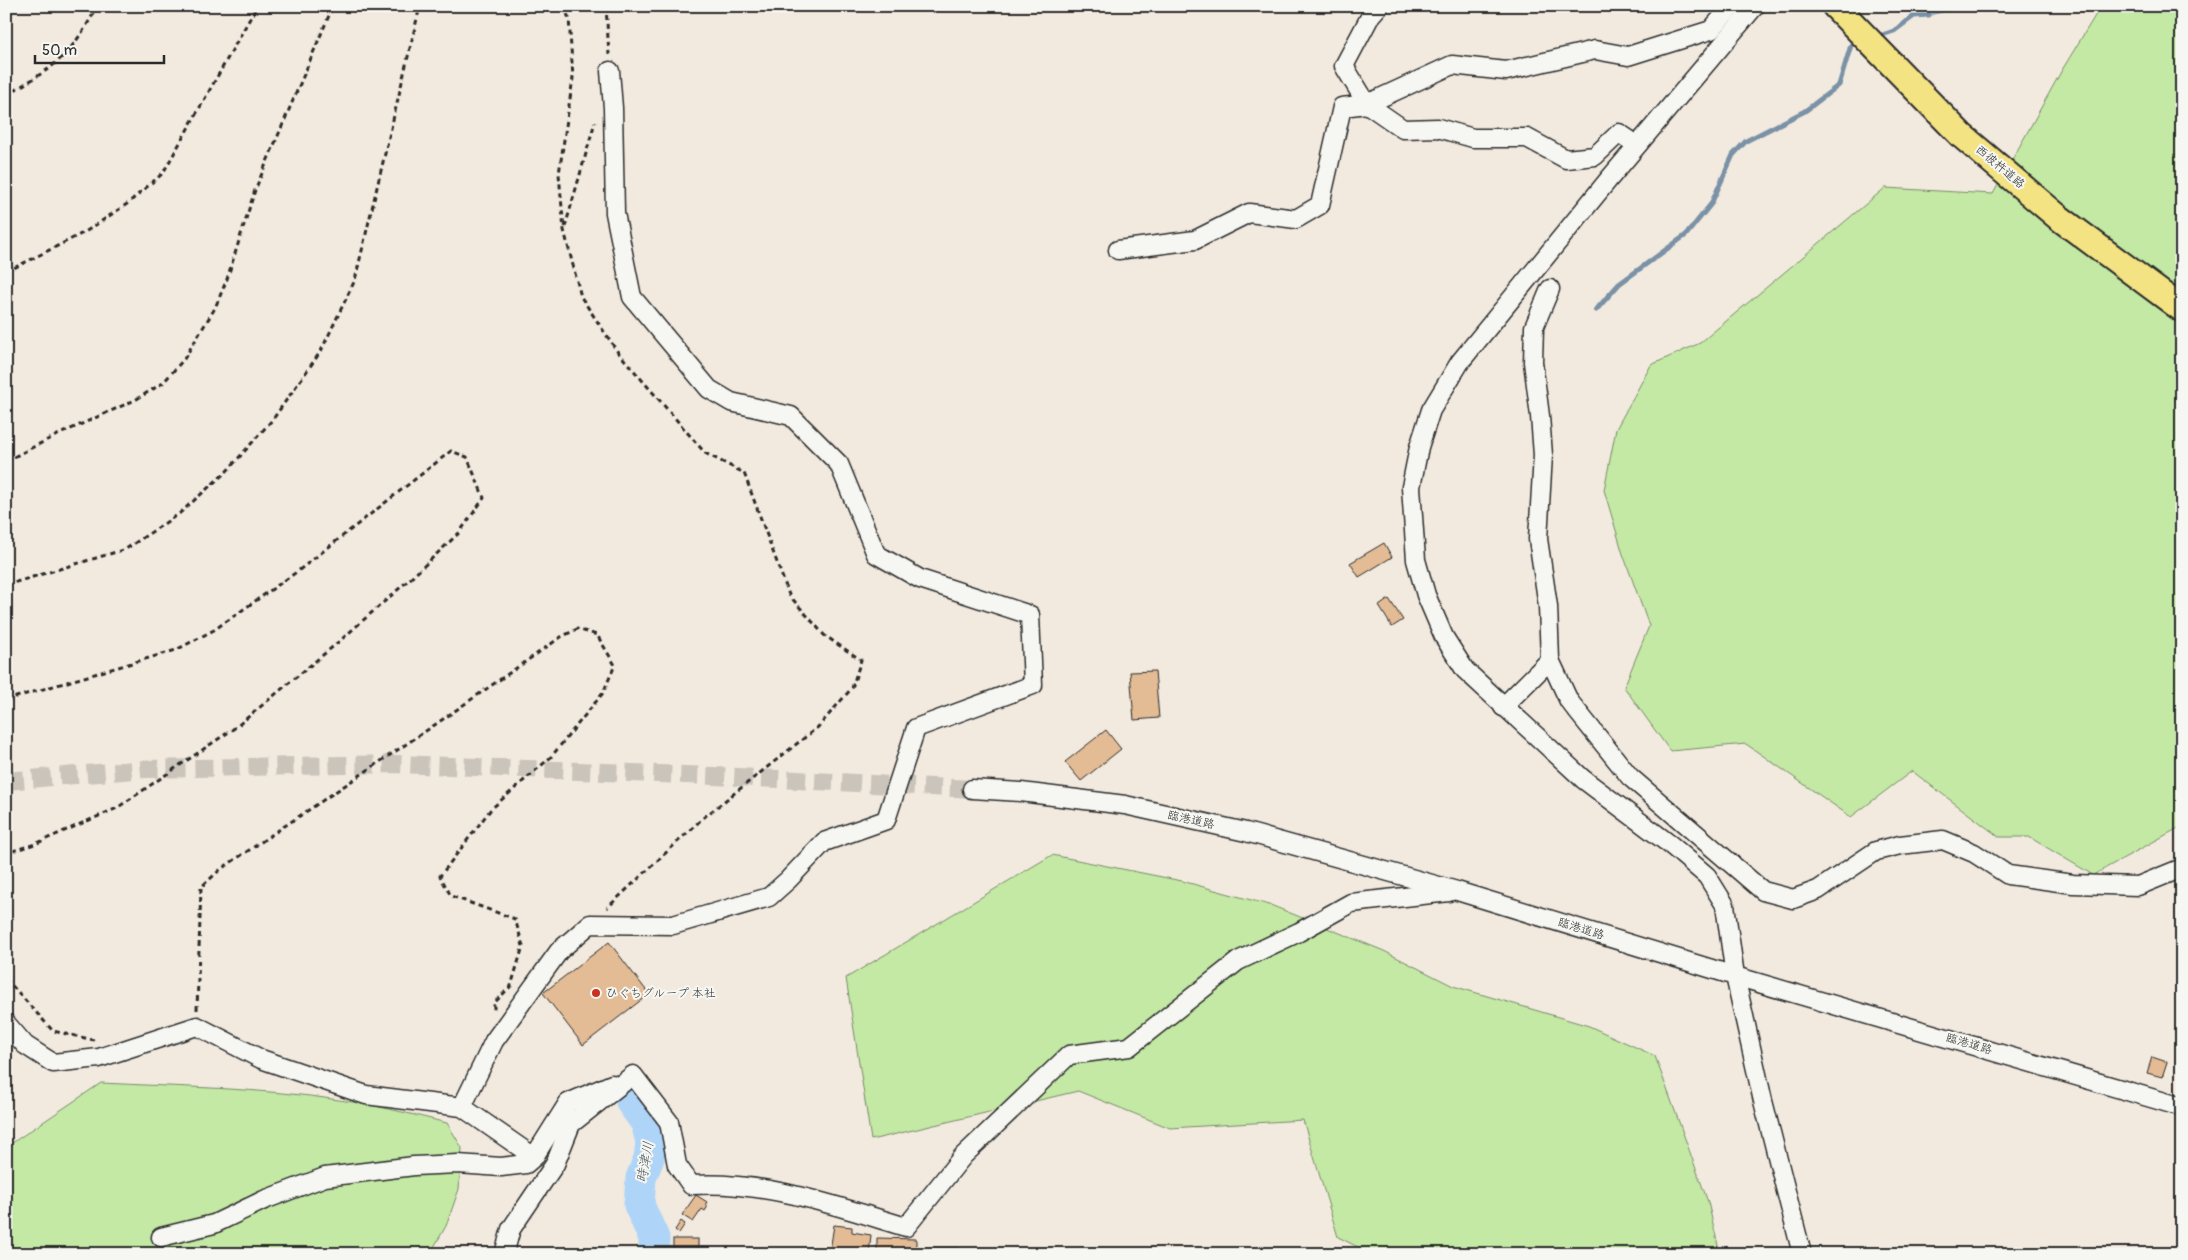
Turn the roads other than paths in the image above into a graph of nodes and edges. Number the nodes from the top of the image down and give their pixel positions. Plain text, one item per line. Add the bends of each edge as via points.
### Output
1 (1379, 6) edge
2 (1732, 6) edge
3 (1755, 6) edge
4 (1835, 6) edge
5 (610, 71) road end
6 (1367, 104) junction
7 (1637, 145) junction
8 (1118, 250) dead end
9 (1550, 289) dead end
10 (2182, 309) edge
11 (1550, 660) junction
12 (1503, 707) junction
13 (972, 788) tunnel mouth
14 (2182, 868) edge
15 (1457, 891) junction
16 (1735, 976) junction
17 (6, 1023) edge
18 (633, 1075) junction
19 (462, 1107) junction
20 (2182, 1107) edge
21 (534, 1157) junction
22 (160, 1237) dead end
23 (504, 1254) edge
24 (1802, 1254) edge

1 - 6 street via 1344,66
2 - 6 street via 1711,30 1628,56 1595,50 1506,71 1452,65
3 - 7 street
4 - 10 highway, 西彼杵道路 via 1961,135 2058,217
5 - 19 street via 615,213 632,297 709,389 731,402 791,416 839,464 876,554 920,579 1030,615 1033,684 916,728 886,820 824,842 769,897 673,925 590,924 559,951 494,1041
6 - 7 street via 1403,129 1438,128 1473,138 1527,138 1566,159 1595,156 1619,133
6 - 8 street via 1342,107 1320,205 1296,219 1249,213 1194,240
7 - 12 street via 1460,362 1431,410 1419,447 1412,487 1416,560 1426,594 1444,637 1465,670
9 - 11 street via 1534,327 1533,362 1543,454 1538,539 1548,606
11 - 12 street
11 - 14 street via 1569,701 1630,777 1764,891 1793,899 1818,890 1876,851 1943,840 1974,853 2008,875 2074,884 2138,886
12 - 16 street via 1583,779 1672,846 1706,876 1725,905
13 - 15 street, 臨港道路 via 1125,805 1246,832
15 - 16 street, 臨港道路
15 - 18 street via 1351,902 1299,932 1238,961 1129,1047 1069,1054 963,1156 906,1226 799,1195 718,1183 691,1184 677,1164 669,1122
16 - 20 street, 臨港道路
16 - 24 street
17 - 19 street via 25,1045 53,1063 98,1058 197,1026 261,1059 366,1095
18 - 21 street via 568,1103
18 - 23 street via 571,1124 555,1164 511,1229
19 - 21 street
21 - 22 street via 526,1164 501,1167 458,1164 414,1166 325,1176 214,1224

